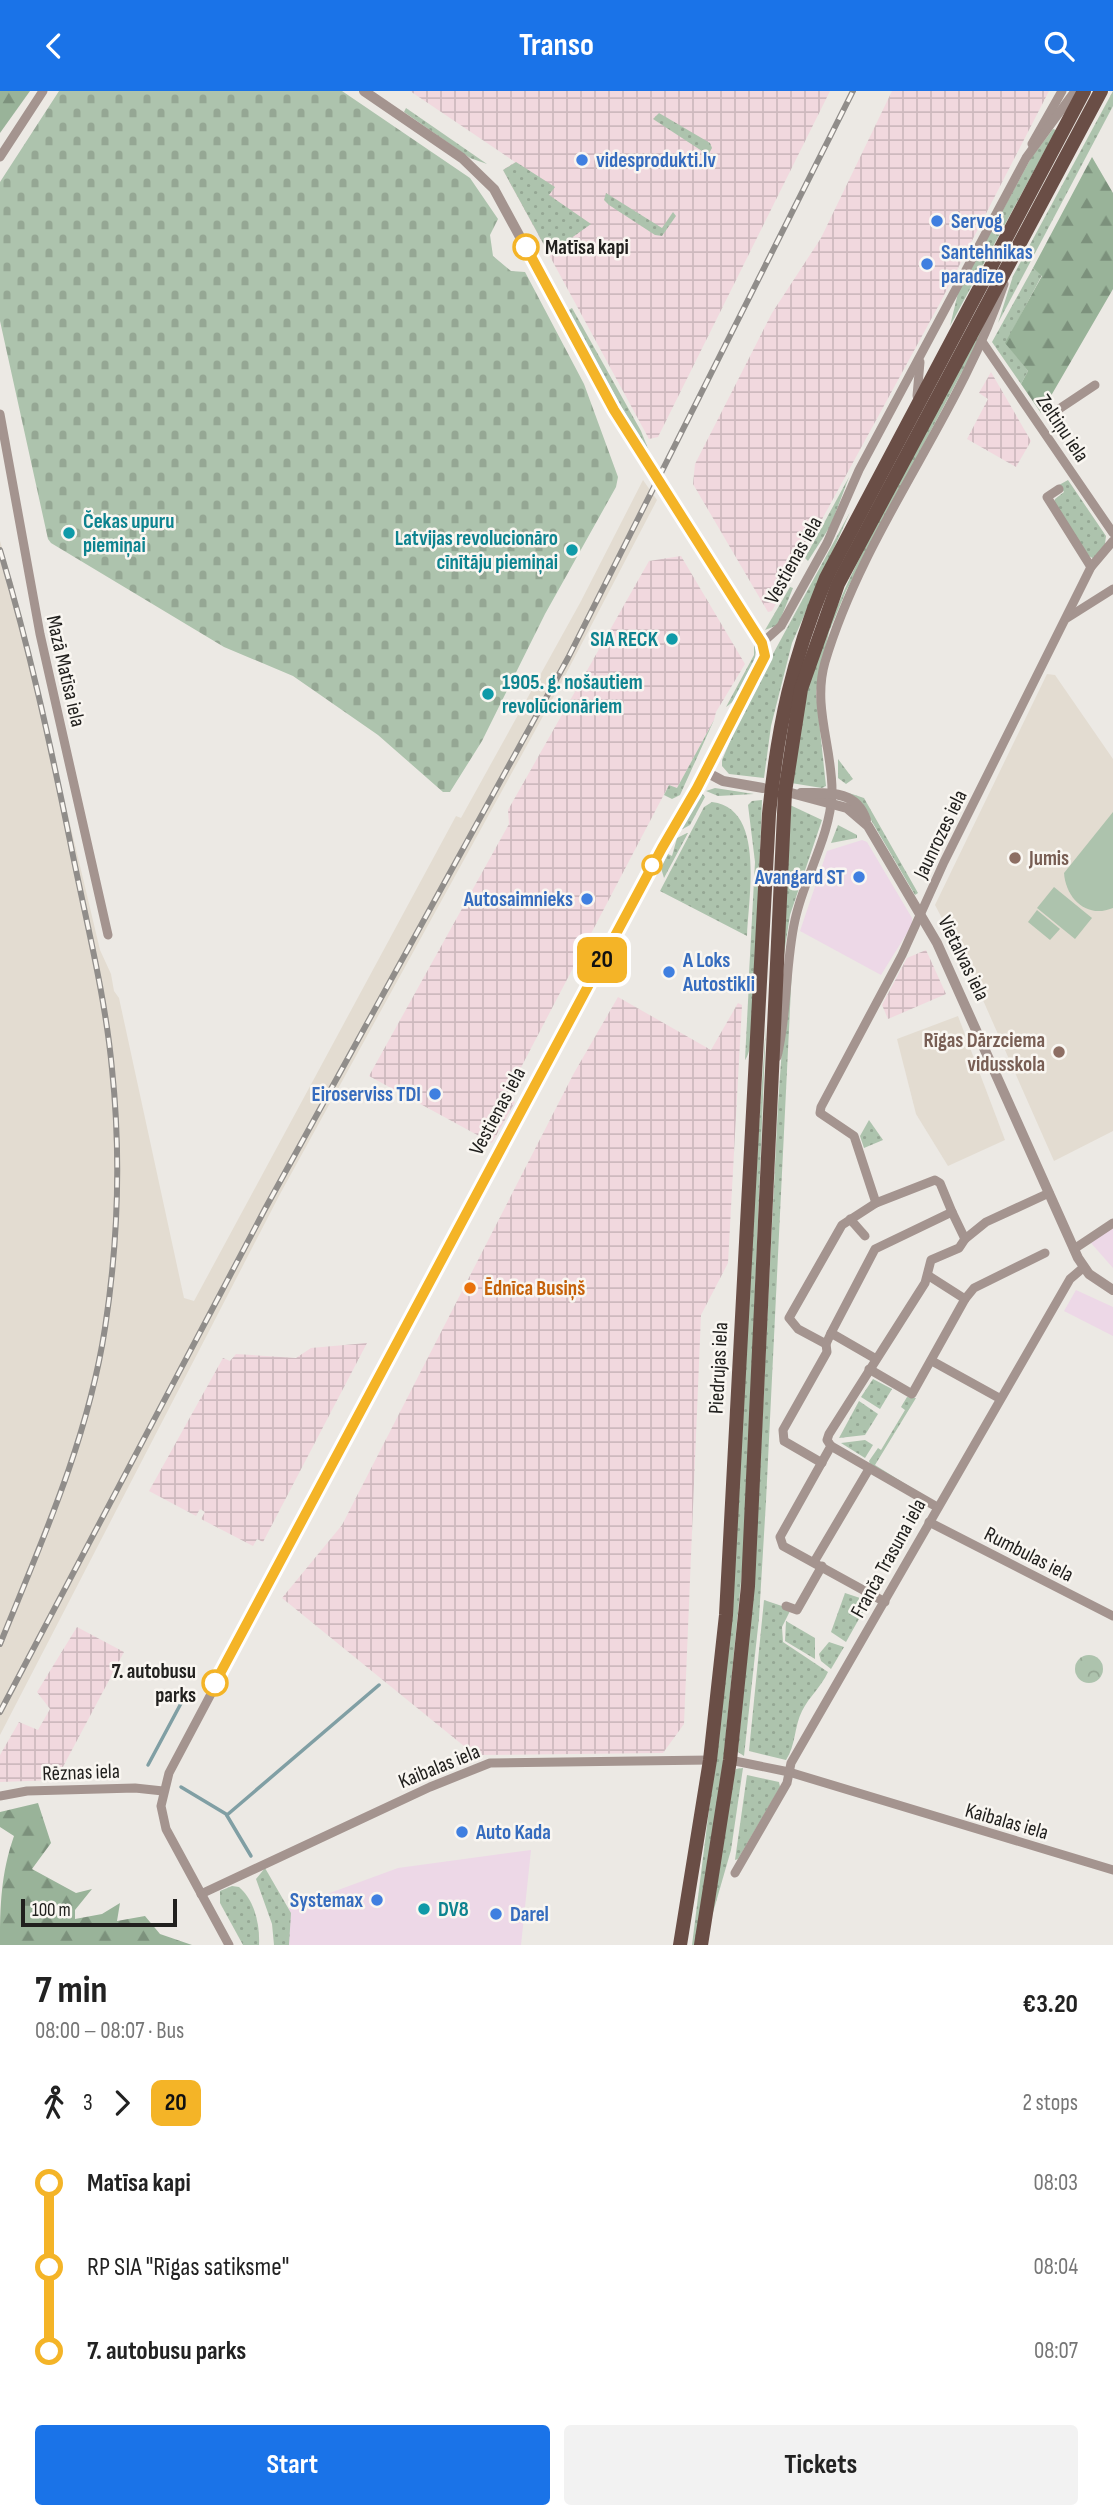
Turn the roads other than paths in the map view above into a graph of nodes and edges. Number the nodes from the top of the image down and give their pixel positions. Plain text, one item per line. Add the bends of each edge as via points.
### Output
1 (43, 91) edge
2 (364, 91) edge
3 (1062, 91) edge
4 (1075, 91) edge
5 (1084, 91) edge
6 (1101, 91) edge
7 (0, 157) edge
8 (1026, 158) junction
9 (1017, 247) junction
10 (983, 343) junction
11 (921, 357) junction
12 (1095, 385) dead end
13 (915, 408) junction
14 (1059, 409) dead end
15 (0, 414) edge
16 (1059, 489) dead end
17 (1113, 533) edge
18 (1113, 541) edge
19 (1091, 567) junction
20 (1113, 589) edge
21 (1067, 618) junction
22 (762, 643) junction
23 (706, 772) junction
24 (773, 790) junction
25 (832, 793) junction
26 (829, 805) junction
27 (868, 826) junction
28 (920, 915) junction
29 (108, 935) dead end
30 (771, 1082) junction
31 (1049, 1193) junction
32 (876, 1203) junction
33 (952, 1212) junction
34 (850, 1219) junction
35 (1113, 1223) edge
36 (965, 1239) junction
37 (870, 1243) junction
38 (1074, 1249) junction
39 (1045, 1253) dead end
40 (1084, 1267) junction
41 (929, 1276) junction
42 (1113, 1290) edge
43 (965, 1299) junction
44 (831, 1333) junction
45 (826, 1344) junction
46 (876, 1359) junction
47 (932, 1360) junction
48 (869, 1369) junction
49 (999, 1398) junction
50 (831, 1446) junction
51 (822, 1464) junction
52 (869, 1469) junction
53 (937, 1507) junction
54 (929, 1522) junction
55 (818, 1564) junction
56 (885, 1602) junction
57 (786, 1606) dead end
58 (1112, 1615) edge
59 (710, 1760) junction
60 (730, 1760) junction
61 (789, 1772) junction
62 (163, 1791) junction
63 (0, 1796) edge
64 (1113, 1870) edge
65 (735, 1873) dead end
66 (201, 1894) junction
67 (229, 1945) edge
68 (680, 1945) edge
69 (701, 1945) edge

1 - 7 street
2 - 22 street via 477,170 494,189 614,410
3 - 8 street, Vestienas iela
4 - 8 street, Vestienas iela
5 - 13 main road, Vestienas iela
6 - 9 main road
8 - 11 street, Vestienas iela
9 - 10 street
9 - 24 main road via 838,584 801,689 787,761
10 - 17 street, Zeltiņu iela
10 - 25 street via 838,619 821,685
11 - 13 street, Vestienas iela
11 - 22 street, Vestienas iela via 859,470 827,543 780,626
12 - 14 street
13 - 24 main road, Vestienas iela via 811,615 784,704
15 - 29 street, Mazā Matīsa iela via 37,621
16 - 19 street via 1047,497
18 - 19 street, Jaunrozes iela
19 - 21 street, Jaunrozes iela
20 - 21 street
21 - 28 street, Jaunrozes iela
22 - 23 street, Vestienas iela via 765,656
23 - 24 street via 723,781
23 - 62 street, Vestienas iela via 301,1520
24 - 30 main road, Piedrujas iela
24 - 59 main road, Piedrujas iela via 726,1615
25 - 26 street
25 - 26 street, Vietalvas iela via 791,793
25 - 27 street, Vietalvas iela via 854,800
26 - 27 street, Vietalvas iela via 851,810
26 - 30 street via 825,831 794,922 780,1045
27 - 28 street, Vietalvas iela
28 - 31 street, Vietalvas iela via 958,987
28 - 32 street, Jaunrozes iela via 820,1113 854,1136
30 - 60 main road, Piedrujas iela via 748,1586
31 - 36 street via 986,1222
31 - 38 street, Vietalvas iela
32 - 33 street via 935,1180
32 - 34 street
33 - 36 street
33 - 37 street
34 - 37 street
34 - 45 street via 842,1225 789,1318 798,1329
35 - 38 street
36 - 41 street via 958,1248 931,1261
37 - 44 street
38 - 40 street, Vietalvas iela
39 - 43 street via 974,1288
40 - 42 street
40 - 49 street, Franča Trasuna iela via 1070,1279
41 - 43 street
41 - 46 street
43 - 47 street
44 - 45 street
44 - 46 street
45 - 51 street via 827,1352 783,1430 784,1441
46 - 48 street
47 - 48 street via 912,1394
47 - 49 street
48 - 50 street via 829,1434
49 - 53 street, Franča Trasuna iela
50 - 51 street
50 - 52 street
51 - 55 street via 779,1542
52 - 53 street
52 - 55 street
53 - 54 street, Franča Trasuna iela
54 - 56 street, Franča Trasuna iela
54 - 58 street, Rumbulas iela
55 - 56 street
55 - 57 street via 797,1610
56 - 61 street, Franča Trasuna iela
59 - 66 street, Kaibalas iela via 490,1763
59 - 68 main road, Piedrujas iela
60 - 61 street, Kaibalas iela
60 - 69 main road, Piedrujas iela
61 - 64 street, Kaibalas iela
61 - 65 street, Franča Trasuna iela
62 - 63 street, Rēznas iela via 27,1791
62 - 66 street, Vestienas iela via 166,1829
66 - 67 street, Vestienas iela

